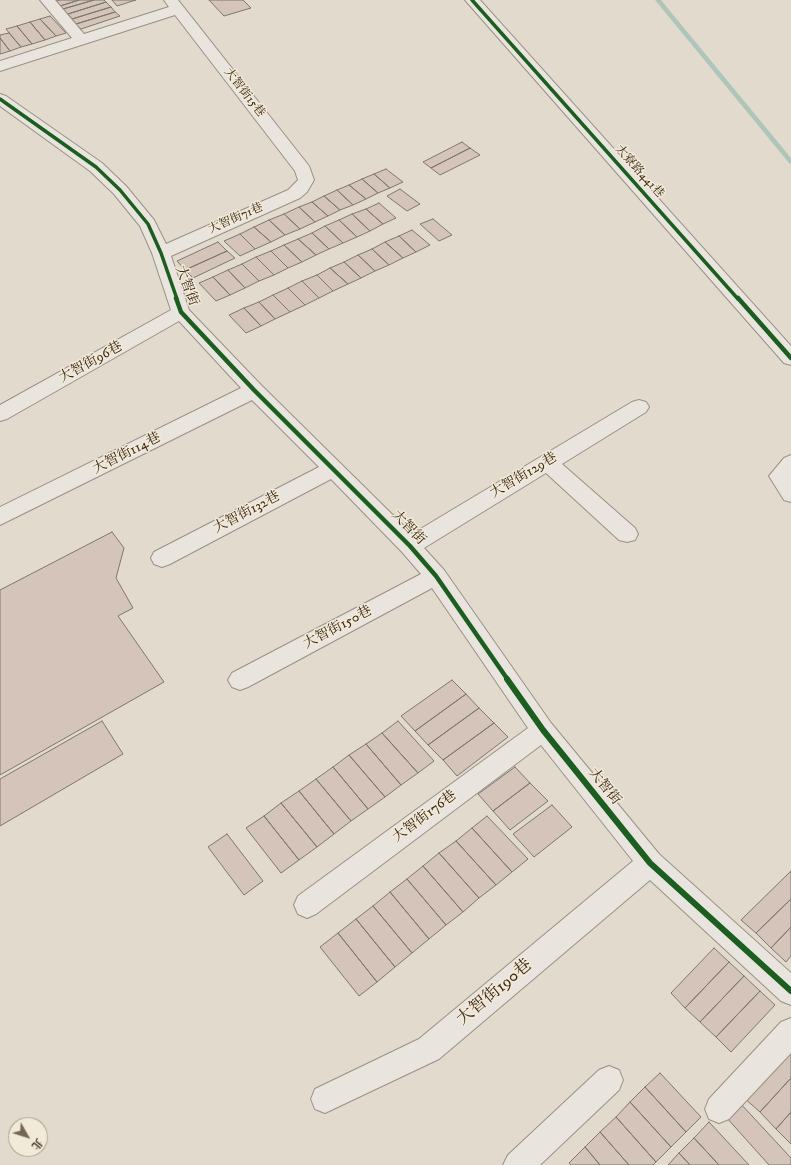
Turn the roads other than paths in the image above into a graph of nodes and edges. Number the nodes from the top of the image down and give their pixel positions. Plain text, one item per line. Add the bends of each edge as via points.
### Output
1 (46, 0) edge
2 (472, 0) edge
3 (174, 4) edge
4 (81, 40) junction
5 (0, 66) edge
6 (0, 100) edge
7 (306, 180) joint
8 (161, 253) junction
9 (181, 312) junction
10 (791, 358) edge
11 (254, 390) junction
12 (639, 408) dead end
13 (0, 414) edge
14 (547, 462) junction
15 (791, 463) edge
16 (333, 469) junction
17 (791, 494) edge
18 (0, 517) edge
19 (628, 534) dead end
20 (410, 546) junction
21 (162, 558) dead end
22 (436, 576) junction
23 (240, 680) dead end
24 (543, 730) junction
25 (650, 864) junction
26 (307, 905) dead end
27 (791, 991) edge
28 (791, 1032) edge
29 (609, 1080) dead end
30 (325, 1099) dead end
31 (719, 1109) dead end
32 (518, 1165) edge

1 - 4 street
2 - 10 street, 大寮路441巷
3 - 4 street, 大智街15巷
3 - 7 street, 大智街15巷 via 303,170
4 - 5 street, 大智街15巷
6 - 8 street, 大智街 via 96,167 120,190 148,224
7 - 8 street, 大智街71巷 via 302,188 294,194
8 - 9 street, 大智街
9 - 11 street, 大智街
9 - 13 street, 大智街96巷
11 - 16 street, 大智街
11 - 18 street, 大智街114巷
12 - 14 street, 大智街129巷
14 - 19 street
14 - 20 street, 大智街129巷
15 - 17 street via 779,476
16 - 20 street, 大智街
16 - 21 street, 大智街132巷
20 - 22 street, 大智街
22 - 23 street, 大智街150巷
22 - 24 street, 大智街
24 - 25 street, 大智街
24 - 26 street, 大智街176巷
25 - 27 street, 大智街
25 - 30 street, 大智街190巷 via 429,1049
28 - 31 street
29 - 32 street

